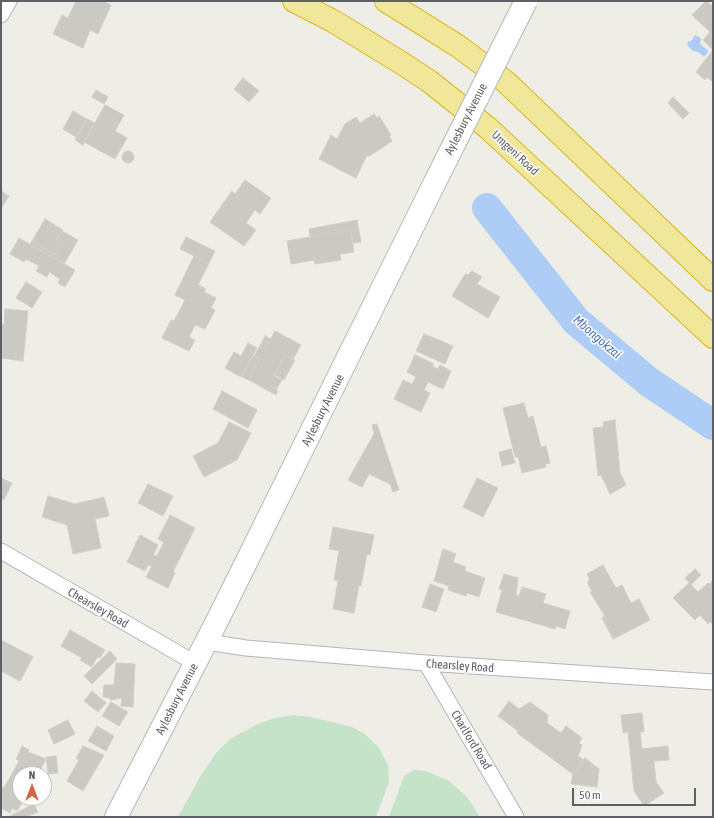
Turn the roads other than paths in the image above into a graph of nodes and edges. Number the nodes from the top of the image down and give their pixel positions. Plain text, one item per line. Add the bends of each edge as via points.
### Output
1 (9, 1) edge
2 (294, 1) edge
3 (386, 1) edge
4 (526, 1) edge
5 (1, 15) edge
6 (713, 280) edge
7 (713, 337) edge
8 (1, 551) edge
9 (207, 642) junction
10 (195, 663) junction
11 (426, 663) junction
12 (713, 682) edge
13 (116, 817) edge
14 (516, 817) edge

1 - 5 street
2 - 7 highway, Umgeni Road via 333,21 400,62 429,81 488,128
3 - 6 highway via 458,46 506,82
4 - 9 street, Aylesbury Avenue, bridge
8 - 10 street, Chearsley Road
9 - 10 street, Aylesbury Avenue
9 - 11 street, Chearsley Road via 246,648
10 - 13 street, Aylesbury Avenue
11 - 12 street, Chearsley Road
11 - 14 street, Charlford Road

